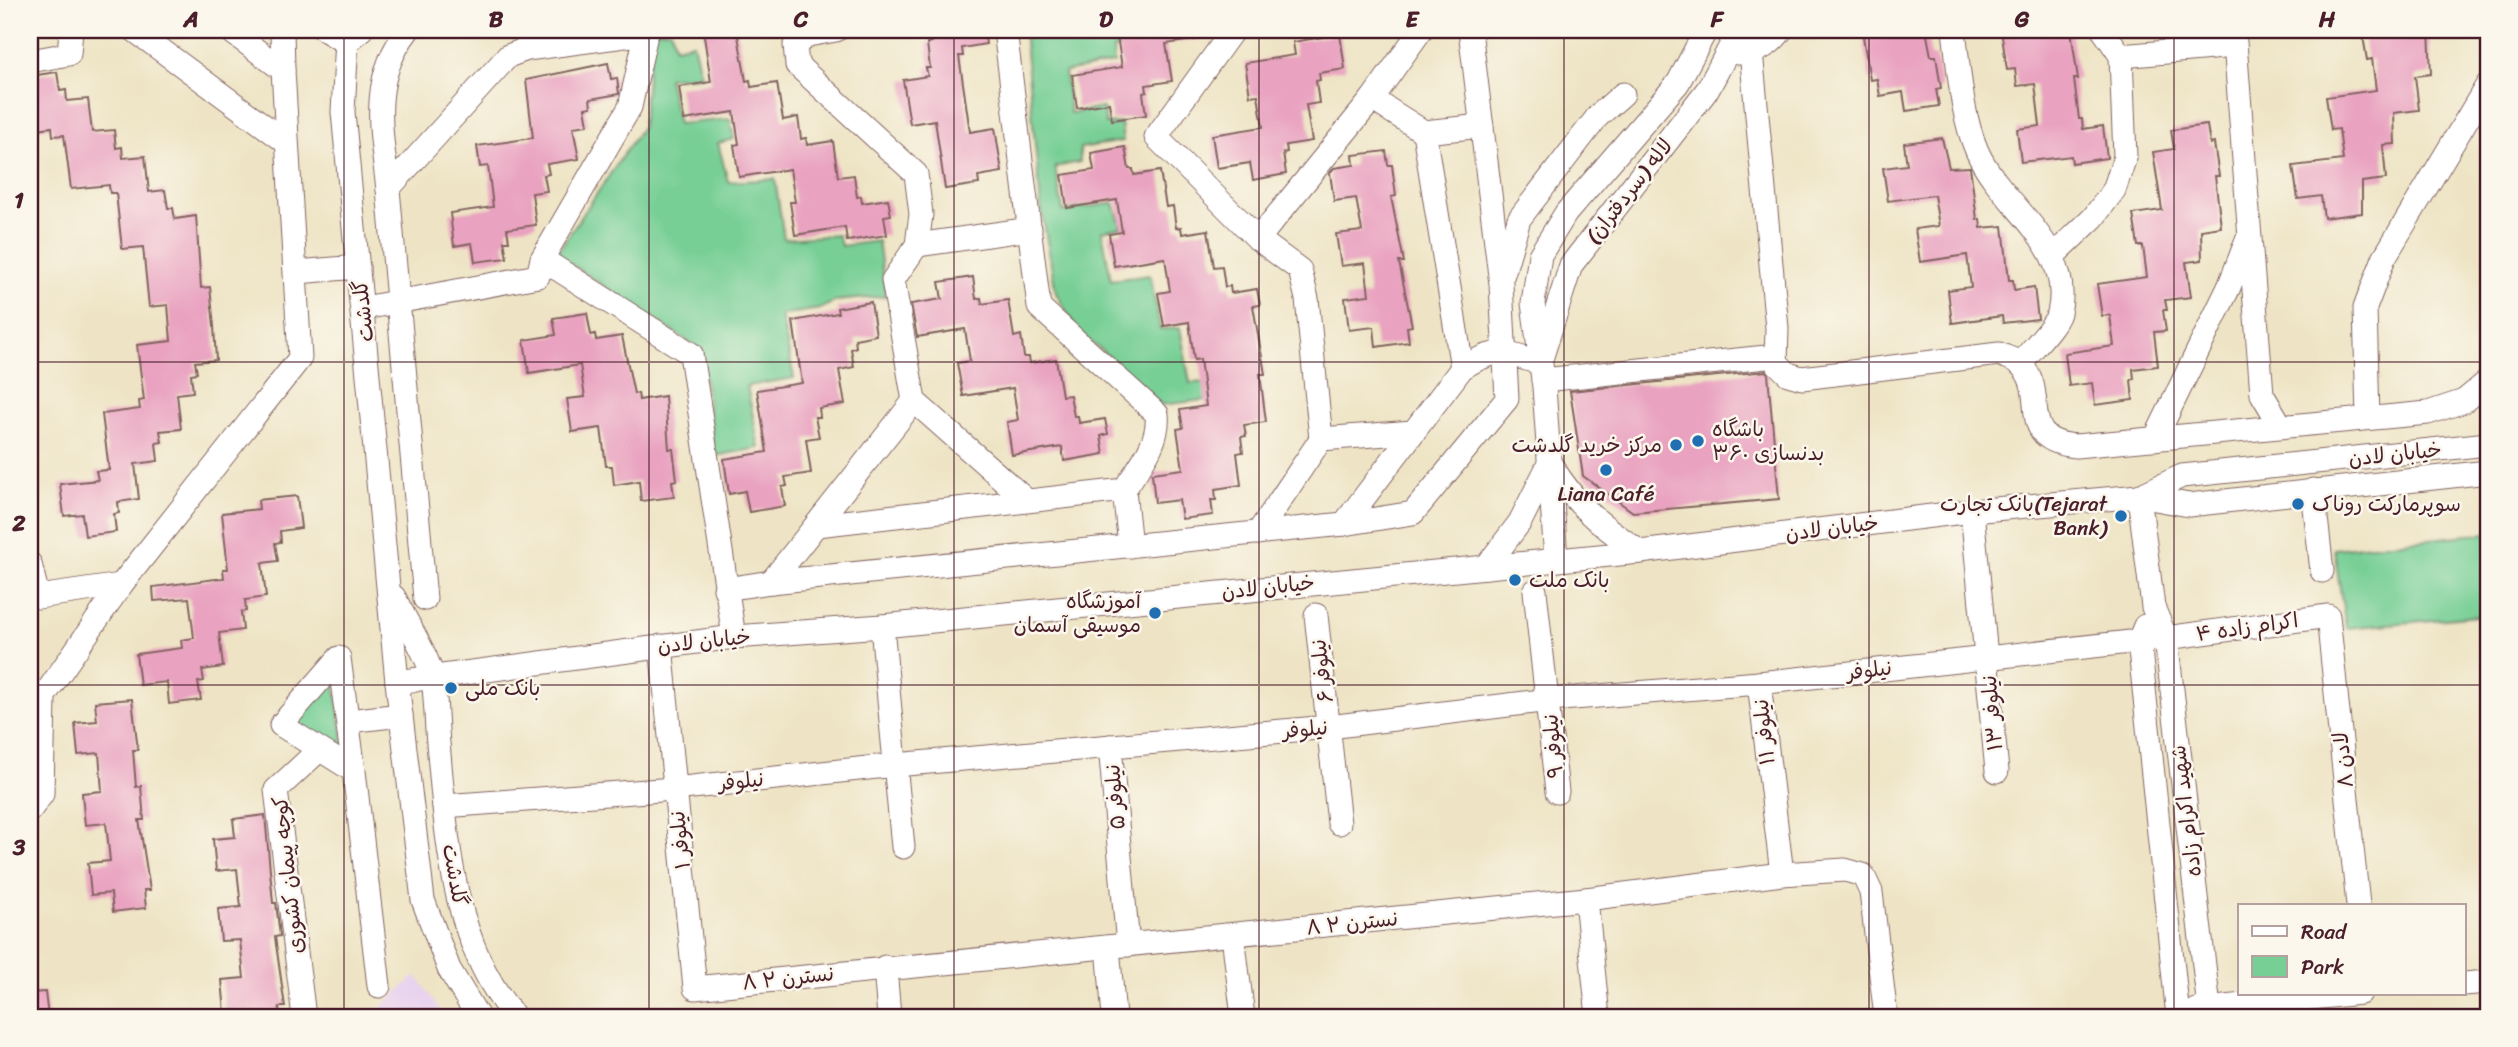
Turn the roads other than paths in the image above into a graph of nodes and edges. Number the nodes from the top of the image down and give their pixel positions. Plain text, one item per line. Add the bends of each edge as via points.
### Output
1 (71, 30) edge
2 (135, 30) edge
3 (229, 30) edge
4 (282, 30) edge
5 (325, 30) edge
6 (408, 30) edge
7 (836, 30) edge
8 (1005, 30) edge
9 (1233, 30) edge
10 (1421, 30) edge
11 (1470, 30) edge
12 (1739, 30) edge
13 (1749, 30) edge
14 (1782, 30) edge
15 (1954, 30) edge
16 (2103, 30) edge
17 (647, 32) edge
18 (354, 34) edge
19 (1704, 36) edge
20 (2234, 38) edge
21 (1740, 53) junction
22 (2121, 56) junction
23 (30, 61) edge
24 (283, 70) junction
25 (2488, 84) edge
26 (1623, 94) dead end
27 (1372, 99) junction
28 (1598, 116) junction
29 (1482, 126) junction
30 (1424, 132) junction
31 (1627, 141) junction
32 (286, 142) junction
33 (388, 189) junction
34 (1030, 229) junction
35 (2250, 234) junction
36 (1258, 239) junction
37 (917, 245) junction
38 (2054, 255) junction
39 (542, 259) junction
40 (358, 267) junction
41 (297, 272) junction
42 (1500, 284) junction
43 (400, 301) junction
44 (364, 308) junction
45 (1503, 352) junction
46 (1776, 359) junction
47 (2020, 364) junction
48 (1462, 368) junction
49 (1542, 376) junction
50 (2488, 381) edge
51 (914, 401) junction
52 (2368, 418) junction
53 (2281, 426) junction
54 (1413, 432) junction
55 (1321, 439) junction
56 (2155, 439) junction
57 (2488, 444) edge
58 (1550, 463) junction
59 (2488, 472) edge
60 (1124, 490) junction
61 (2313, 490) junction
62 (2140, 496) junction
63 (1026, 500) junction
64 (1972, 510) junction
65 (1344, 524) junction
66 (817, 525) junction
67 (1258, 533) junction
68 (1130, 546) junction
69 (1640, 552) junction
70 (1556, 560) junction
71 (30, 564) edge
72 (1486, 567) junction
73 (2322, 571) dead end
74 (771, 582) junction
75 (388, 583) junction
76 (121, 585) junction
77 (725, 589) junction
78 (1535, 591) dead end
79 (425, 599) dead end
80 (2152, 607) junction
81 (1316, 615) dead end
82 (2328, 616) joint
83 (882, 626) junction
84 (734, 637) junction
85 (2166, 638) junction
86 (2138, 640) junction
87 (661, 646) junction
88 (1987, 656) junction
89 (432, 677) junction
90 (397, 682) junction
91 (1759, 683) junction
92 (1549, 700) junction
93 (401, 715) junction
94 (348, 721) junction
95 (1329, 727) junction
96 (1110, 746) junction
97 (319, 750) junction
98 (895, 765) junction
99 (355, 771) junction
100 (1997, 771) dead end
101 (674, 789) junction
102 (1557, 792) dead end
103 (444, 806) junction
104 (30, 810) edge
105 (1339, 823) dead end
106 (903, 847) dead end
107 (1782, 874) junction
108 (1586, 899) junction
109 (2358, 904) edge
110 (1233, 935) junction
111 (1118, 946) junction
112 (885, 967) junction
113 (2488, 982) edge
114 (2466, 984) edge
115 (379, 986) dead end
116 (695, 988) joint
117 (2345, 995) edge
118 (2210, 1013) edge
119 (2178, 1014) edge
120 (304, 1017) edge
121 (478, 1017) edge
122 (515, 1017) edge
123 (889, 1017) edge
124 (1114, 1017) edge
125 (1243, 1017) edge
126 (1598, 1017) edge
127 (1886, 1017) edge

1 - 23 street via 69,54
2 - 32 street
3 - 24 street
4 - 24 street
5 - 18 street via 333,37
6 - 33 street via 392,50 384,73 379,114
7 - 37 street via 808,35 795,45 797,65 916,173
8 - 34 street
9 - 36 street via 1156,137
10 - 27 street
11 - 29 street
12 - 21 street, لاله (سردفتران)
13 - 21 street
14 - 21 street via 1772,41
15 - 38 street via 1962,96 1978,152
16 - 22 street
17 - 33 street via 527,49 508,56
17 - 39 street via 630,107
18 - 40 street, گلدشت via 343,112
19 - 21 street
19 - 31 street, لاله (سردفتران) via 1678,83
20 - 22 street
20 - 35 street
21 - 46 street via 1777,328
21 - 49 street, لاله (سردفتران) via 1572,265
22 - 38 street via 2125,157 2113,190 2093,218
24 - 32 street
25 - 52 street via 2384,258 2365,308
26 - 28 street
27 - 30 street
27 - 36 street
28 - 31 street
28 - 42 street via 1519,219
29 - 30 street
29 - 42 street
30 - 48 street
31 - 49 street, لاله (سردفتران) via 1566,213 1540,255 1533,303
32 - 41 street
33 - 43 street
34 - 37 street
34 - 60 street via 1039,307 1157,414 1158,429 1149,451
35 - 53 street via 2262,394
35 - 56 street via 2229,288
36 - 55 street via 1300,270
37 - 51 street via 893,280
38 - 47 street via 2061,281 2059,315
39 - 43 street via 538,276
39 - 77 street via 691,354
40 - 41 street
40 - 44 street, گلدشت
41 - 76 street via 300,358
42 - 45 street
43 - 44 street
43 - 79 street
44 - 75 street, گلدشت
45 - 48 street via 1486,353
45 - 49 street
45 - 65 street via 1507,400 1413,513
46 - 47 street via 1788,374 1802,378 1998,354
46 - 49 street
47 - 56 street via 2030,383 2040,431 2055,444
48 - 54 street
49 - 58 street, لاله (سردفتران)
50 - 52 street via 2464,401 2428,413
51 - 63 street
51 - 66 street
52 - 53 street
53 - 56 street
54 - 55 street
54 - 65 street
55 - 67 street
57 - 62 street, خیابان لادن via 2182,476
58 - 69 street via 1591,518
58 - 70 street, لاله (سردفتران)
58 - 72 street via 1520,522
59 - 61 street, خیابان لادن
60 - 63 street
60 - 68 street
61 - 62 street, خیابان لادن via 2189,505
61 - 73 street
62 - 64 street, خیابان لادن
62 - 80 street, شهید اکرام زاده
63 - 66 street
64 - 69 street, خیابان لادن
64 - 88 street, ۱۳ نیلوفر
65 - 67 street
66 - 74 street
67 - 68 street
68 - 74 street
69 - 70 street, خیابان لادن
70 - 72 street, خیابان لادن
71 - 76 street via 37,597
72 - 83 street, خیابان لادن
74 - 77 street
75 - 89 street, گلدشت
75 - 90 street, گلدشت
76 - 104 street via 44,696 42,794
77 - 84 street
78 - 92 street, ۹ نیلوفر
80 - 85 street, شهید اکرام زاده
80 - 86 street, شهید اکرام زاده
81 - 95 street, ۶ نیلوفر
82 - 85 street, ۴ اکرام زاده
82 - 109 street, ۸ لادن
83 - 84 street, خیابان لادن
83 - 98 street
84 - 87 street, خیابان لادن
85 - 86 street, نیلوفر
85 - 118 street, شهید اکرام زاده
86 - 88 street, نیلوفر
86 - 119 street, شهید اکرام زاده
87 - 89 street, خیابان لادن
87 - 101 street, ۱ نیلوفر
88 - 91 street, نیلوفر
88 - 100 street, ۱۳ نیلوفر
89 - 90 street, خیابان لادن
89 - 103 street, گلدشت
90 - 93 street, گلدشت
91 - 92 street, نیلوفر
91 - 107 street, ۱۱ نیلوفر
92 - 95 street, نیلوفر
92 - 102 street, ۹ نیلوفر
93 - 94 street
93 - 121 street, گلدشت via 423,900 449,968
94 - 97 street via 339,658 281,725
94 - 99 street
95 - 96 street, نیلوفر
95 - 105 street, ۶ نیلوفر
96 - 98 street, نیلوفر
96 - 111 street, ۵ نیلوفر via 1120,848
97 - 99 street
97 - 120 street, کوچه پیمان کشوری via 276,790
98 - 101 street, نیلوفر
98 - 106 street
99 - 115 street
101 - 103 street, نیلوفر
101 - 116 street, ۱ نیلوفر
103 - 122 street, گلدشت via 463,920 474,950
107 - 108 street, ۸ نسترن ۲
107 - 127 street, ۸ نسترن ۲ via 1845,870 1863,875 1871,892
108 - 110 street, ۸ نسترن ۲
108 - 126 street
110 - 111 street, ۸ نسترن ۲
110 - 125 street
111 - 112 street, ۸ نسترن ۲
111 - 124 street, ۵ نیلوفر
112 - 116 street, ۸ نسترن ۲
112 - 123 street
113 - 114 street
117 - 118 street
118 - 119 street

